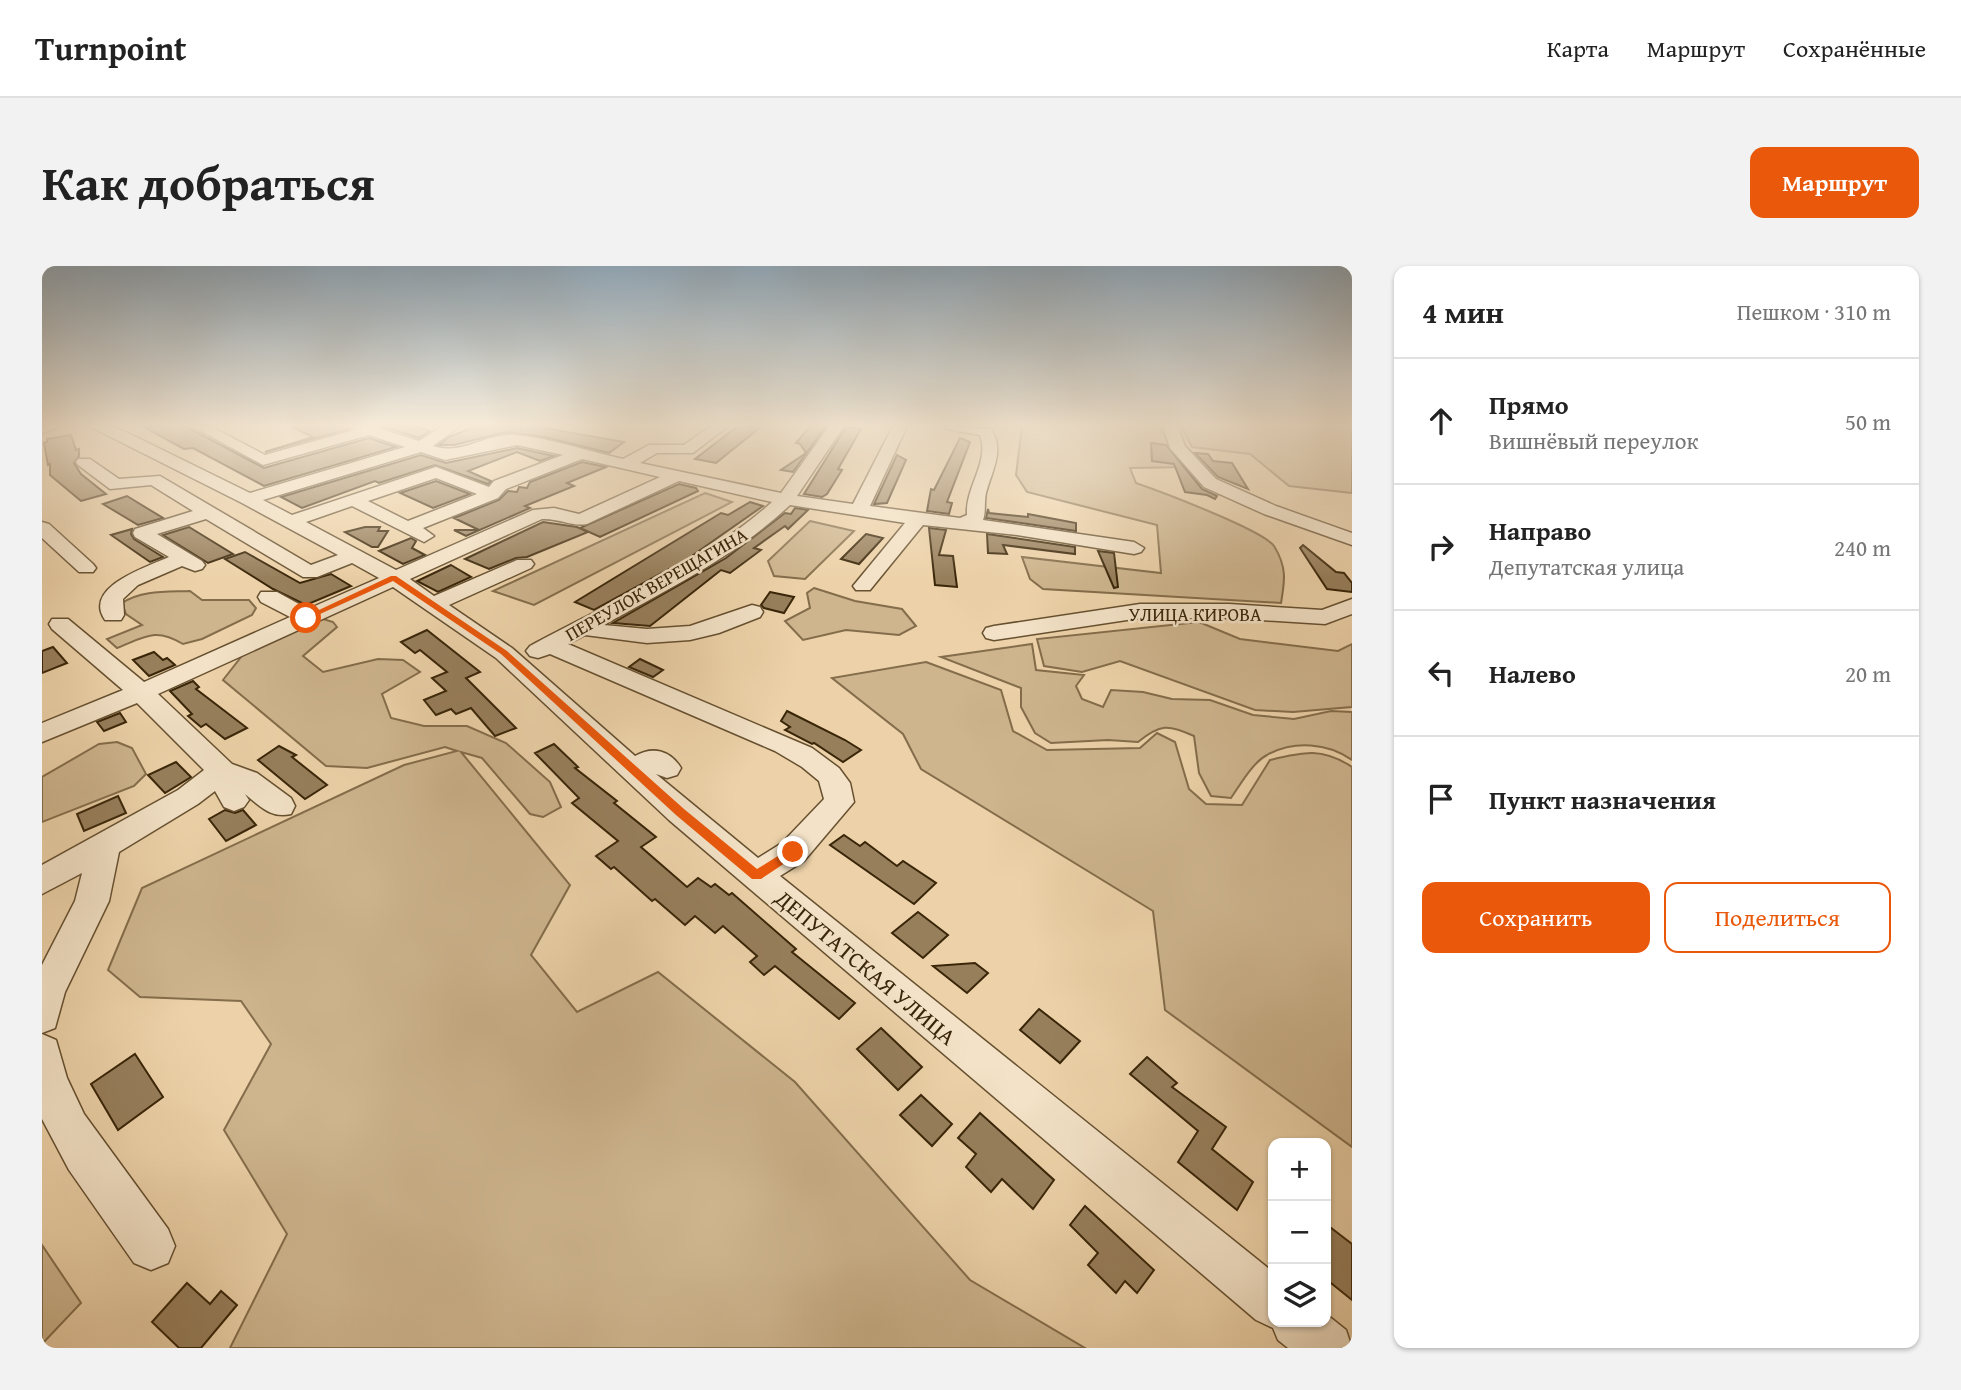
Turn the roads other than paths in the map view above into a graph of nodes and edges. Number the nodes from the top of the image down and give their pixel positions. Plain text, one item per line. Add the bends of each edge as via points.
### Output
1 (104, 476) edge
2 (165, 476) edge
3 (202, 476) edge
4 (322, 476) edge
5 (423, 476) edge
6 (447, 476) edge
7 (523, 476) edge
8 (676, 476) edge
9 (679, 476) edge
10 (802, 476) edge
11 (875, 476) edge
12 (983, 476) edge
13 (1205, 476) edge
14 (154, 480) junction
15 (492, 494) junction
16 (243, 497) junction
17 (786, 499) junction
18 (352, 500) junction
19 (203, 510) junction
20 (859, 510) junction
21 (918, 519) junction
22 (291, 523) junction
23 (966, 523) junction
24 (42, 528) edge
25 (407, 528) junction
26 (1329, 533) junction
27 (253, 539) junction
28 (1352, 539) edge
29 (1134, 548) dead end
30 (455, 551) junction
31 (1352, 555) edge
32 (353, 556) junction
33 (524, 564) dead end
34 (86, 568) dead end
35 (393, 577) junction
36 (863, 586) dead end
37 (269, 597) dead end
38 (433, 604) junction
39 (1352, 606) edge
40 (752, 612) dead end
41 (113, 615) dead end
42 (306, 618) junction
43 (60, 624) dead end
44 (582, 627) junction
45 (994, 633) dead end
46 (549, 645) junction
47 (516, 663) junction
48 (142, 693) junction
49 (42, 733) edge
50 (222, 771) junction
51 (234, 800) dead end
52 (280, 807) dead end
53 (104, 847) junction
54 (756, 876) junction
55 (42, 881) edge
56 (42, 1017) edge
57 (42, 1053) edge
58 (151, 1245) dead end
59 (1268, 1299) edge
60 (1303, 1327) edge
61 (1328, 1348) edge

1 - 14 street via 116,485
2 - 14 street
3 - 16 street, ДЕПУТАТСКАЯ УЛИЦА
4 - 16 street
5 - 18 street
6 - 15 street
7 - 15 street via 500,485
8 - 30 street via 581,520 539,514
9 - 17 street
10 - 17 street, ПЕРЕУЛОК ВЕРЕЩАГИНА
11 - 20 street
12 - 23 street via 973,503 976,517
13 - 26 street via 1210,483
14 - 19 street
15 - 25 street
16 - 19 street
16 - 22 street, ДЕПУТАТСКАЯ УЛИЦА
17 - 20 street
17 - 44 street, ПЕРЕУЛОК ВЕРЕЩАГИНА via 755,528
18 - 22 street
18 - 25 street
19 - 27 street
19 - 41 street via 142,533 189,562 131,581 111,597
20 - 21 street
21 - 23 street
21 - 36 street
22 - 27 street
22 - 32 street, ДЕПУТАТСКАЯ УЛИЦА
23 - 29 street
24 - 34 street
25 - 30 street
26 - 28 street
26 - 31 street
27 - 32 street via 310,573
30 - 35 street
32 - 35 street, ДЕПУТАТСКАЯ УЛИЦА
33 - 38 street
35 - 38 street, ДЕПУТАТСКАЯ УЛИЦА
35 - 42 street
37 - 42 street
38 - 47 street, ДЕПУТАТСКАЯ УЛИЦА
39 - 45 street, УЛИЦА КИРОВА via 1325,618 1140,611
40 - 44 street via 728,625 674,635 640,636
42 - 48 street
43 - 48 street
44 - 46 street, ПЕРЕУЛОК ВЕРЕЩАГИНА
46 - 47 street, ПЕРЕУЛОК ВЕРЕЩАГИНА
46 - 54 street via 785,745 815,762 836,783 839,802 793,852
47 - 54 street, ДЕПУТАТСКАЯ УЛИЦА via 650,769
48 - 49 street
48 - 50 street
50 - 51 street
50 - 52 street via 247,779
50 - 53 street
53 - 55 street
53 - 56 street via 92,901 47,992
54 - 59 street, ДЕПУТАТСКАЯ УЛИЦА
57 - 58 street via 61,1118
60 - 61 street

